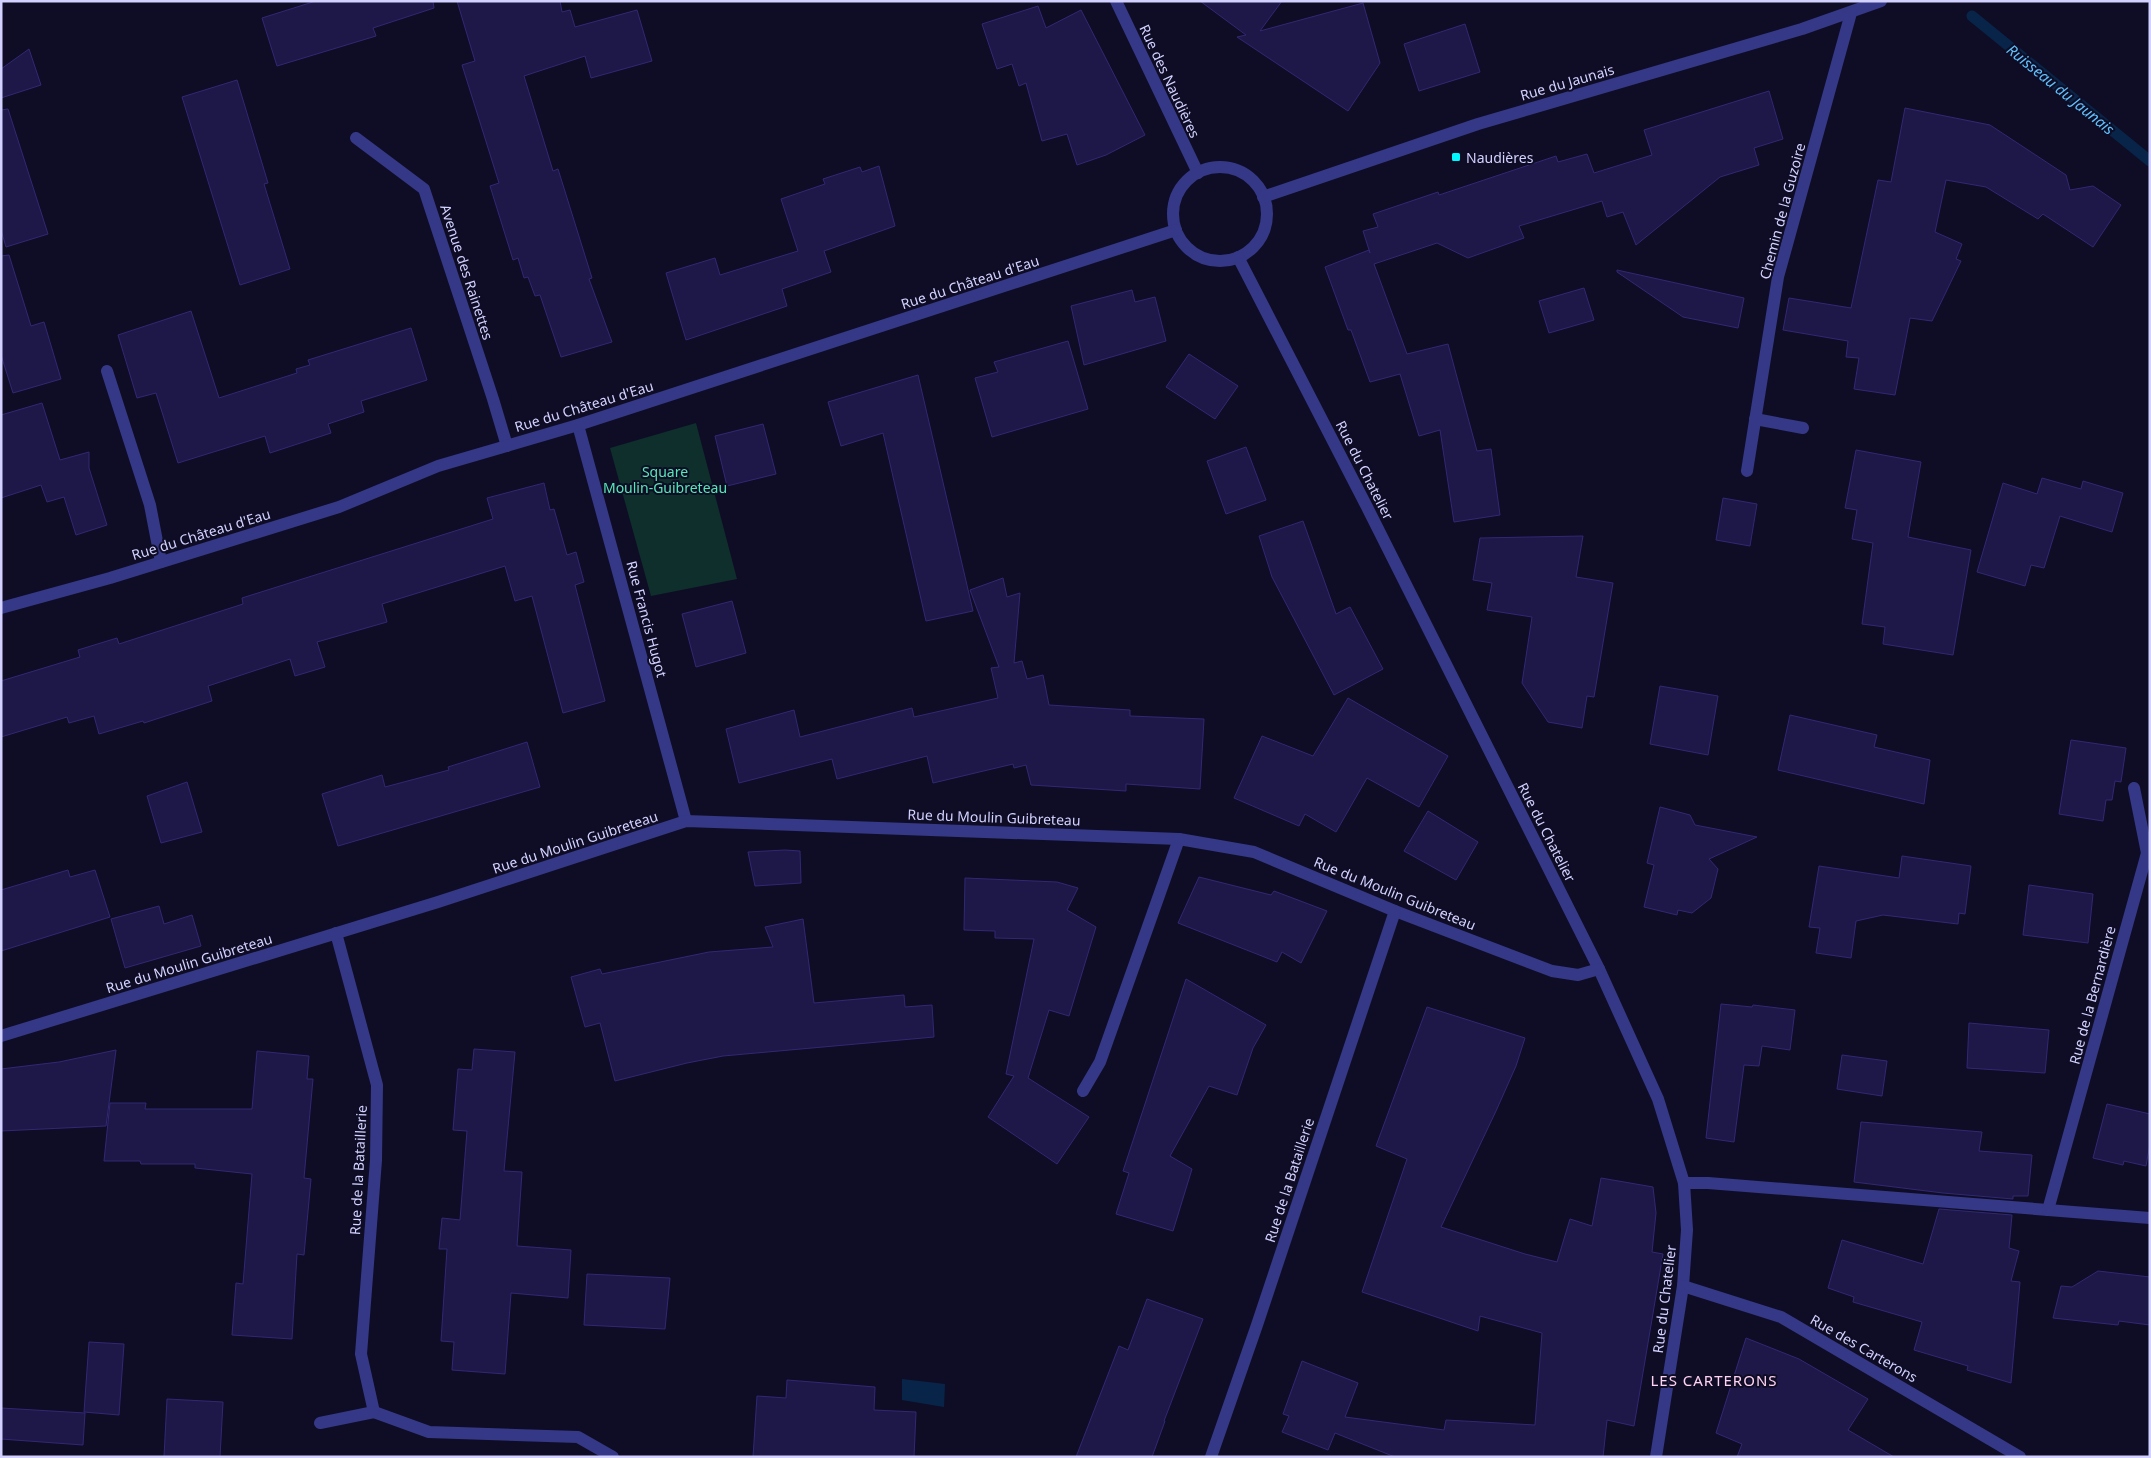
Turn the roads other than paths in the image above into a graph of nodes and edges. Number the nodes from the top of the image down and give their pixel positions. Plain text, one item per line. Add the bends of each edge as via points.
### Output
1 (1116, 1) edge
2 (1878, 2) edge
3 (1851, 13) junction
4 (356, 138) dead end
5 (1198, 173) junction
6 (1263, 197) junction
7 (1176, 230) junction
8 (1238, 257) junction
9 (107, 371) dead end
10 (1755, 419) junction
11 (578, 425) junction
12 (1803, 428) dead end
13 (507, 446) junction
14 (1747, 471) dead end
15 (161, 562) junction
16 (1, 608) edge
17 (2134, 788) dead end
18 (686, 821) junction
19 (1179, 839) junction
20 (1395, 911) junction
21 (336, 933) junction
22 (1599, 969) junction
23 (1, 1036) edge
24 (1083, 1091) dead end
25 (1684, 1183) junction
26 (2048, 1210) junction
27 (2150, 1218) edge
28 (1684, 1286) junction
29 (374, 1412) junction
30 (320, 1423) dead end
31 (613, 1457) edge
32 (1210, 1457) edge
33 (1656, 1457) edge
34 (2020, 1457) edge

1 - 5 street, Rue des Naudières
2 - 3 street, Rue du Jaunais
3 - 6 street, Rue du Jaunais via 1478,124
3 - 10 street, Chemin de la Guzoire via 1778,277
4 - 13 street, Avenue des Rainettes via 424,189
5 - 6 street via 1213,168 1243,173
5 - 7 street via 1186,182 1175,198 1173,216
6 - 8 street via 1267,214 1263,233 1253,247
7 - 8 street via 1186,246 1204,259 1225,261
7 - 11 street, Rue du Château d'Eau
8 - 22 street, Rue du Chatelier
9 - 15 street via 150,505
10 - 12 street
10 - 14 street, Chemin de la Guzoire
11 - 13 street, Rue du Château d'Eau
11 - 18 street, Rue Francis Hugot
13 - 15 street, Rue du Château d'Eau via 438,466 339,507
15 - 16 street, Rue du Château d'Eau
17 - 26 street, Rue de la Bernardière via 2147,853
18 - 19 street, Rue du Moulin Guibreteau
18 - 21 street, Rue du Moulin Guibreteau
19 - 20 street, Rue du Moulin Guibreteau via 1254,852
19 - 24 street via 1100,1062
20 - 22 street, Rue du Moulin Guibreteau via 1552,971 1578,975
20 - 32 street, Rue de la Bataillerie
21 - 23 street, Rue du Moulin Guibreteau
21 - 29 street, Rue de la Bataillerie via 377,1085 376,1160 361,1354
22 - 25 street, Rue du Chatelier via 1658,1099
25 - 26 street
25 - 28 street, Rue du Chatelier via 1687,1230
26 - 27 street
28 - 33 street, Rue du Chatelier
28 - 34 street, Rue des Carterons via 1781,1317
29 - 30 street
29 - 31 street via 429,1432 578,1437

